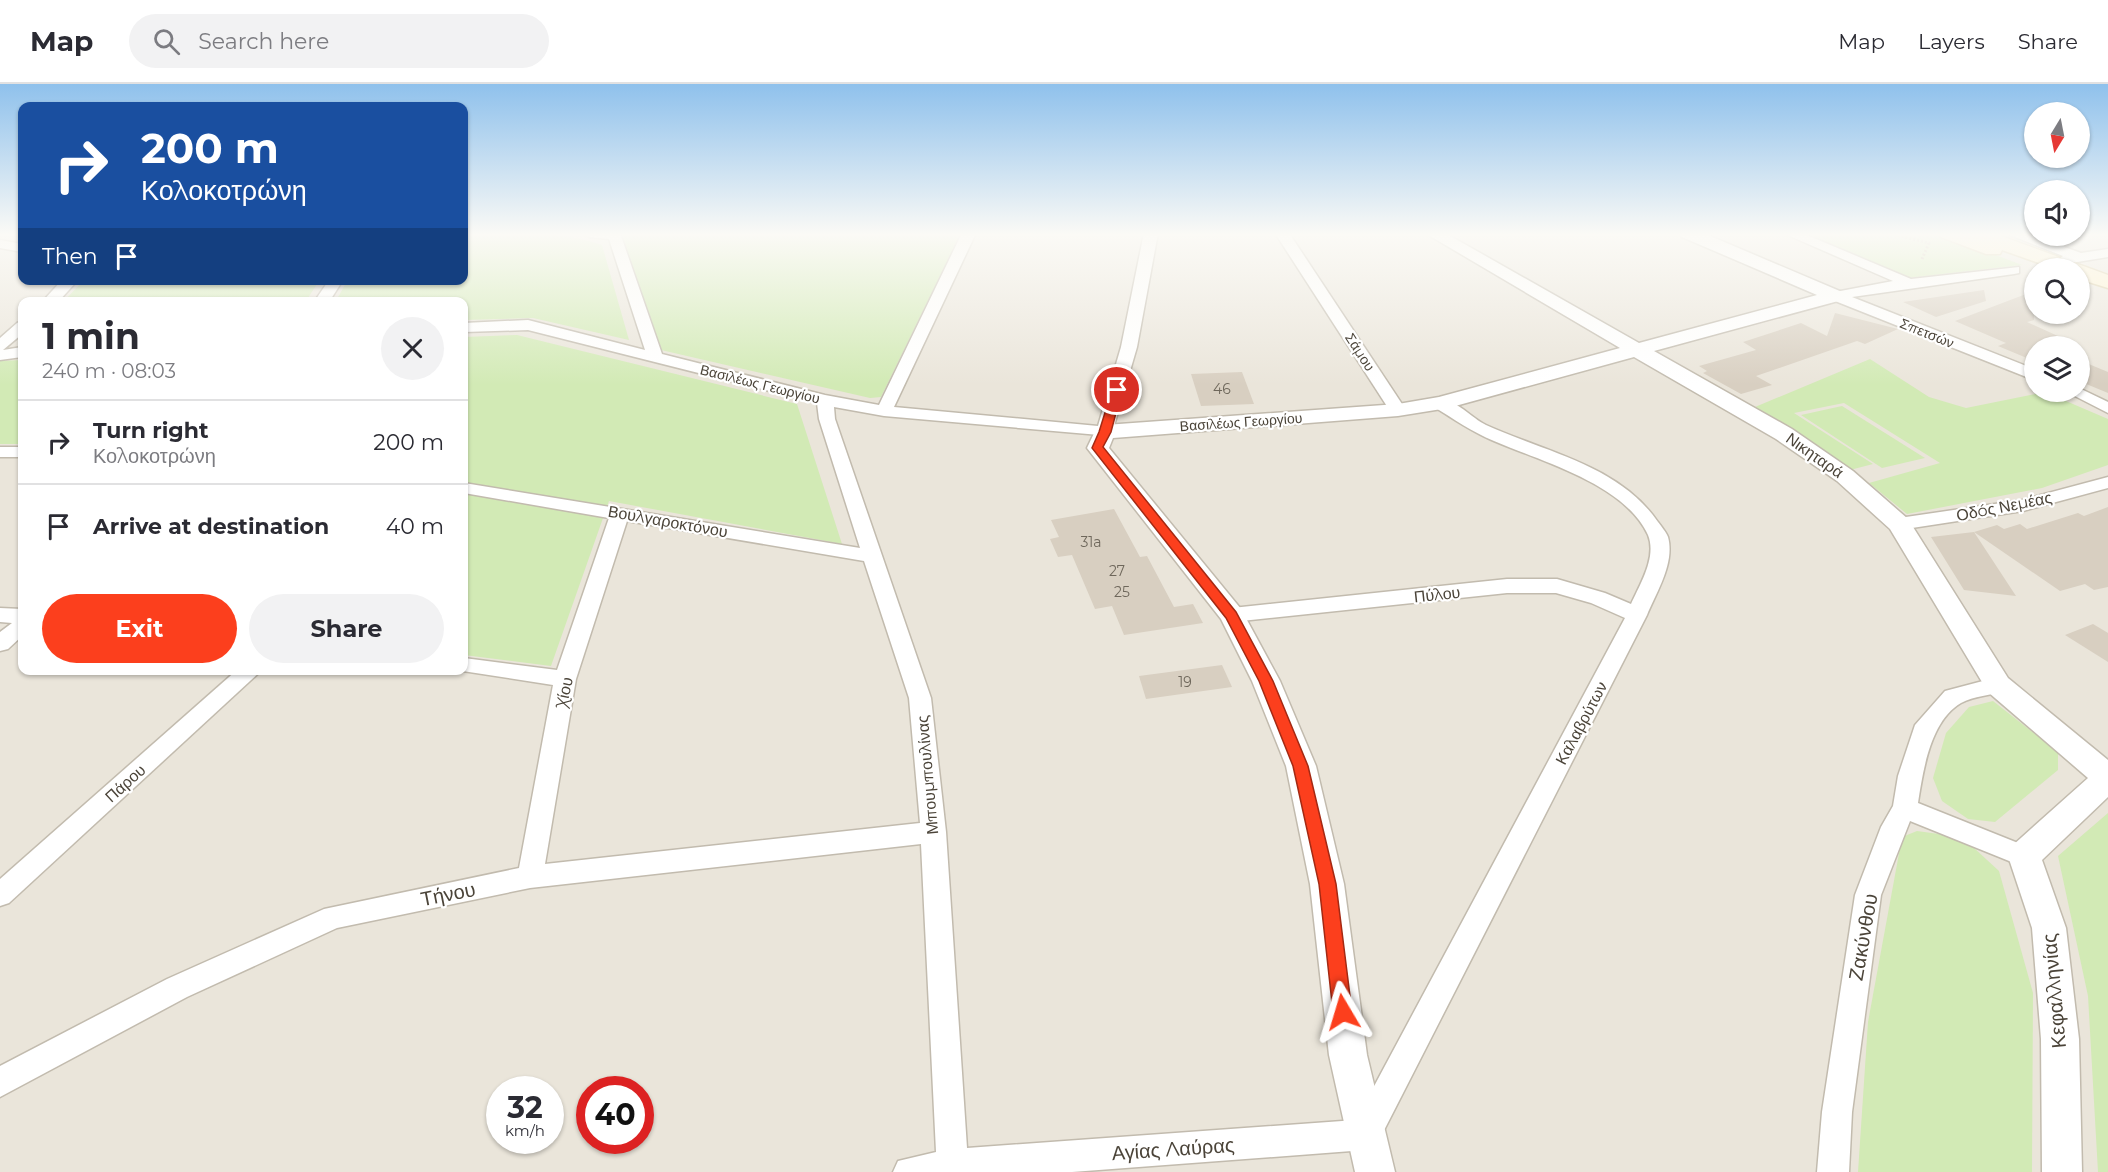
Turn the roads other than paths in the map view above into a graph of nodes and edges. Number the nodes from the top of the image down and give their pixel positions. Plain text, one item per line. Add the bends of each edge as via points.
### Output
1 (630, 284) edge
2 (945, 284) edge
3 (1141, 284) edge
4 (1315, 284) edge
5 (1524, 284) edge
6 (1806, 284) edge
7 (1910, 284) edge
8 (66, 285) edge
9 (2090, 286) edge
10 (2108, 292) edge
11 (1835, 296) junction
12 (54, 297) edge
13 (468, 328) edge
14 (18, 330) edge
15 (0, 346) edge
16 (1640, 349) junction
17 (18, 353) edge
18 (0, 355) edge
19 (655, 357) junction
20 (2024, 371) edge
21 (2090, 399) edge
22 (825, 400) junction
23 (1440, 403) junction
24 (2108, 408) edge
25 (1398, 410) junction
26 (884, 411) junction
27 (1105, 432) junction
28 (0, 452) edge
29 (18, 452) edge
30 (2108, 482) edge
31 (468, 489) edge
32 (621, 513) junction
33 (1899, 524) junction
34 (872, 556) junction
35 (0, 615) edge
36 (1232, 615) junction
37 (1637, 615) junction
38 (18, 616) edge
39 (18, 628) edge
40 (0, 644) edge
41 (468, 667) edge
42 (245, 675) edge
43 (565, 679) junction
44 (1998, 685) junction
45 (2108, 778) edge
46 (1905, 808) junction
47 (933, 832) junction
48 (2024, 856) junction
49 (530, 877) junction
50 (0, 895) edge
51 (0, 1082) edge
52 (1365, 1135) junction
53 (952, 1166) junction
54 (909, 1172) edge
55 (1375, 1172) edge
56 (1833, 1172) edge
57 (2062, 1172) edge

1 - 19 street
2 - 26 street
3 - 27 street via 1129,347
4 - 25 street, Σάμου
5 - 16 street, Νικηταρά
6 - 11 street, Σπετσών
7 - 11 street, Βασιλέως Γεωργίου
8 - 12 street
9 - 10 main road
11 - 16 street, Βασιλέως Γεωργίου
11 - 20 street, Σπετσών
13 - 19 street, Βασιλέως Γεωργίου via 528,325
14 - 15 street
16 - 23 street, Βασιλέως Γεωργίου
16 - 33 street, Νικηταρά via 1784,434 1845,476
17 - 18 street
19 - 22 street, Βασιλέως Γεωργίου
21 - 24 street
22 - 26 street, Βασιλέως Γεωργίου
22 - 34 street, Μπουμπουλίνας via 827,419
23 - 25 street, Βασιλέως Γεωργίου
23 - 37 street, Καλαβρύτων via 1492,434 1567,462 1639,508 1658,536 1659,562
25 - 27 street, Βασιλέως Γεωργίου
26 - 27 street, Βασιλέως Γεωργίου
27 - 36 street via 1098,448
28 - 29 street
30 - 33 street, Οδóς Νεμέας via 2023,505
31 - 32 street, Βουλγαροκτόνου
32 - 34 street, Βουλγαροκτόνου
32 - 43 street, Χίου
33 - 44 street, Νικηταρά
34 - 47 street, Μπουμπουλίνας via 921,698
35 - 38 street
36 - 37 street, Πύλου via 1507,586 1557,586
36 - 52 street via 1266,681 1300,766 1327,884 1348,1055
37 - 52 street, Καλαβρύτων
39 - 40 street
41 - 43 street
42 - 50 street, Πάρου
43 - 49 street, Χίου
44 - 45 street, Νικηταρά
44 - 46 street, Ζακύνθου via 1953,697 1926,725 1910,776
45 - 48 street
46 - 48 street
46 - 56 street, Ζακύνθου via 1893,827 1868,895 1837,1112
47 - 49 street, Τήνου
47 - 53 street, Μπουμπουλίνας
48 - 57 street, Κεφαλληνίας via 2049,928 2060,1039
49 - 51 street, Τήνου via 333,917 177,988
52 - 53 street, Αγίας Λαύρας
52 - 55 street
53 - 54 street, Αγίας Λαύρας

